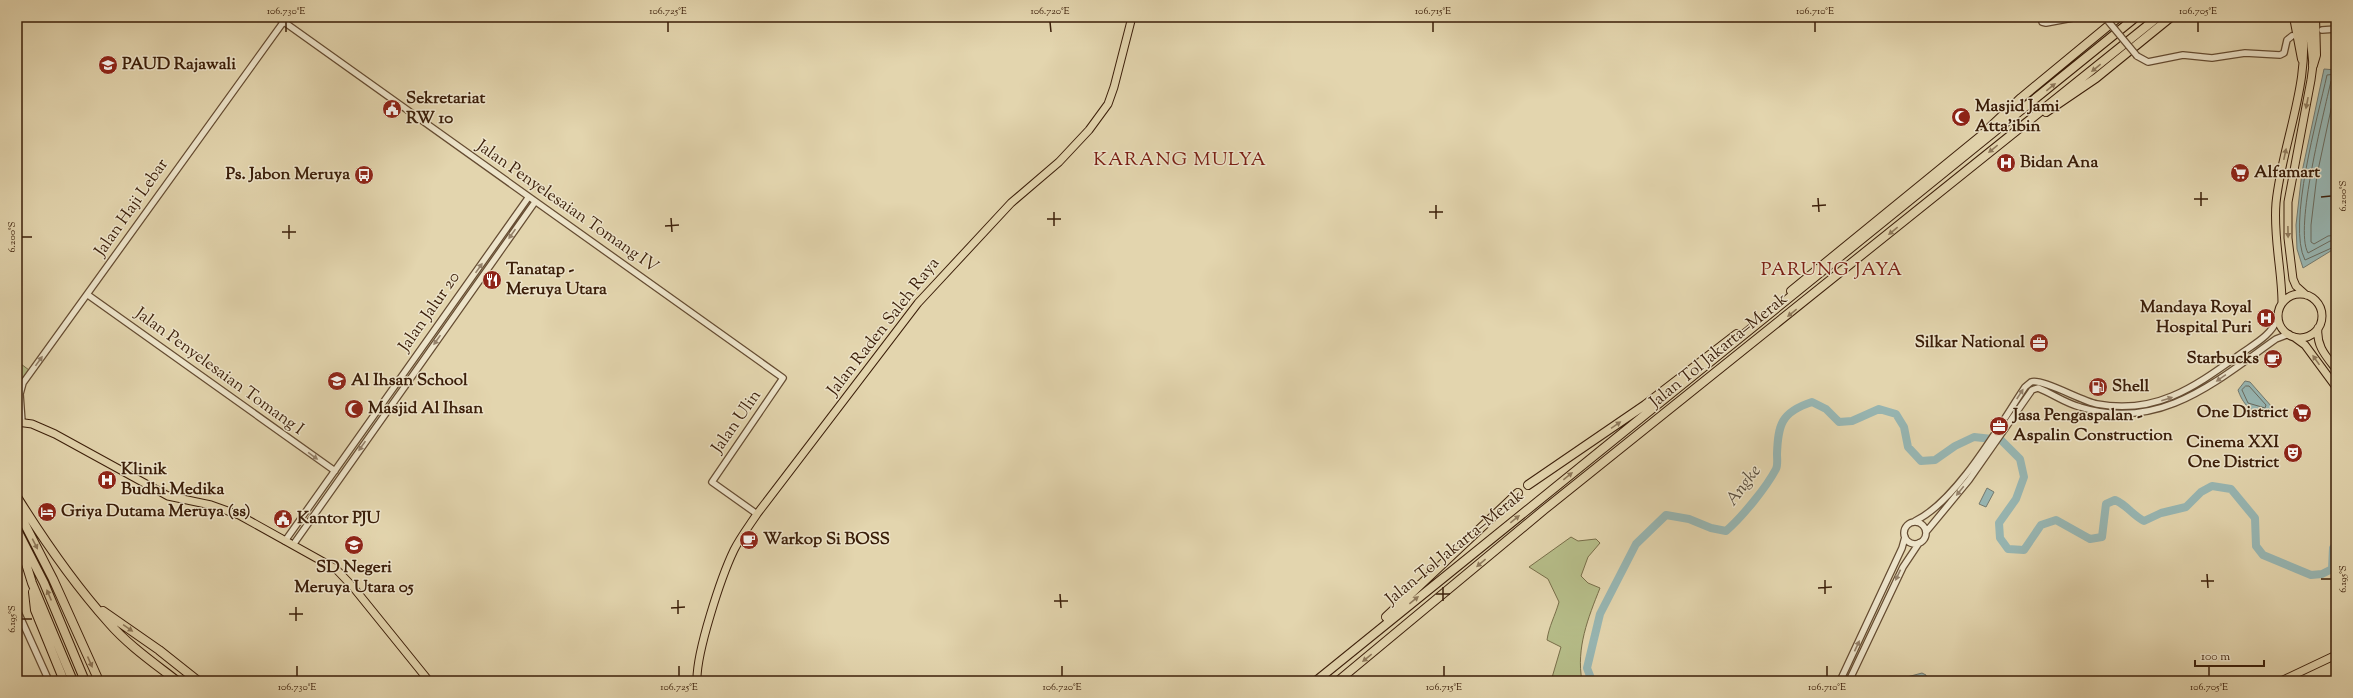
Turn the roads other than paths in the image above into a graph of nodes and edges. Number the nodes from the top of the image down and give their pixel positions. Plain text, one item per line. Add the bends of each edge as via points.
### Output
1 (276, 17) edge
2 (288, 17) edge
3 (1132, 17) edge
4 (2041, 17) edge
5 (2078, 17) edge
6 (2119, 17) edge
7 (2136, 17) edge
8 (2158, 17) edge
9 (2170, 17) edge
10 (2294, 17) edge
11 (2301, 17) edge
12 (2308, 17) edge
13 (2315, 17) edge
14 (2106, 19) edge
15 (284, 22) junction
16 (2336, 29) edge
17 (2322, 30) dead end
18 (2292, 36) dead end
19 (2115, 52) junction
20 (2302, 60) junction
21 (2312, 65) junction
22 (2024, 124) junction
23 (528, 198) junction
24 (535, 202) junction
25 (2306, 294) junction
26 (88, 295) junction
27 (2282, 303) junction
28 (2278, 318) junction
29 (2318, 328) junction
30 (2291, 335) junction
31 (2336, 369) edge
32 (783, 378) joint
33 (2031, 382) junction
34 (2336, 387) edge
35 (2035, 388) junction
36 (20, 422) edge
37 (2001, 428) junction
38 (1979, 461) junction
39 (335, 471) junction
40 (1528, 485) dead end
41 (1518, 493) dead end
42 (17, 497) edge
43 (17, 509) edge
44 (757, 514) junction
45 (1915, 521) junction
46 (17, 530) edge
47 (1926, 532) junction
48 (17, 537) edge
49 (1905, 537) junction
50 (285, 541) junction
51 (1919, 543) junction
52 (293, 545) junction
53 (32, 583) junction
54 (96, 606) junction
55 (17, 610) edge
56 (1373, 633) junction
57 (2336, 656) edge
58 (49, 681) edge
59 (64, 681) edge
60 (73, 681) edge
61 (85, 681) edge
62 (99, 681) edge
63 (177, 681) edge
64 (198, 681) edge
65 (429, 681) edge
66 (697, 681) edge
67 (1316, 681) edge
68 (1338, 681) edge
69 (1840, 681) edge
70 (1849, 681) edge
71 (2281, 681) edge

1 - 15 street, Jalan Penyelesaian Tomang IV
2 - 15 street, Jalan Haji Lebar
3 - 44 main road, Jalan Raden Saleh Raya via 1114,87 1108,104 1097,120 1058,162 1011,203 918,302
4 - 5 street via 2042,22 2046,23
40 -> 6 highway via 1645,405 1755,320 1982,135 2021,98
56 -> 7 highway, Jalan Tol Jakarta–Merak
8 - 19 highway, Jalan Tol Jakarta–Merak
9 - 19 highway
9 - 22 highway via 2071,96
10 - 20 highway
11 - 20 main road via 2304,37
12 - 21 main road
13 - 21 highway via 2316,55
14 - 18 street, bridge via 2137,56 2148,62 2183,55 2212,58 2250,53 2282,55 2287,40
15 - 23 street, Jalan Penyelesaian Tomang IV
15 - 26 street, Jalan Haji Lebar
16 - 17 street
19 -> 22 highway, Jalan Tol Jakarta–Merak
27 -> 20 main road via 2276,238 2276,202 2298,93
21 -> 25 main road via 2292,179 2288,223 2293,279 2296,286
22 -> 68 highway, Jalan Tol Jakarta–Merak via 1545,509
23 - 24 street, Jalan Penyelesaian Tomang IV
39 -> 23 street, Jalan Jalur 20
24 - 32 street, Jalan Penyelesaian Tomang IV
24 -> 52 street, Jalan Jalur 20
25 - 27 main road via 2292,295
25 - 29 main road via 2317,302 2321,309 2322,316
36 -> 26 street, Jalan Haji Lebar via 20,394 23,383
26 -> 39 street, Jalan Penyelesaian Tomang I
27 - 28 main road
28 - 30 main road via 2280,325
33 -> 28 street via 2042,382 2096,404 2152,404 2188,390 2209,376 2270,333
29 - 30 main road via 2307,336
29 - 31 main road via 2320,346
34 -> 30 main road via 2305,345
30 -> 35 street via 2276,339 2199,393 2156,410 2127,414 2102,412 2079,407
32 - 44 street, Jalan Ulin via 712,482
33 - 35 street
37 -> 33 street via 2025,387
35 - 37 street
36 - 50 main road via 36,425 54,434 153,490 231,512
37 - 38 street
38 - 45 street via 1928,514
38 -> 47 street
39 - 50 street, Jalan Jalur 20
41 - 56 highway via 1410,593
42 - 54 highway via 51,552 75,584
43 -> 62 highway via 53,579
44 - 66 main road, Jalan Raden Saleh Raya via 730,558 712,611 700,657
45 - 47 street via 1923,524
45 - 49 street via 1906,526
61 -> 46 highway via 44,583
47 - 51 street via 1926,536
48 - 53 highway
49 - 51 street via 1912,543
69 -> 49 street
50 - 52 main road
51 -> 70 street via 1902,566
52 - 65 main road via 340,572
53 - 59 highway via 35,610
53 - 60 highway
54 - 63 highway via 110,624
54 -> 64 highway
55 - 58 street
56 - 67 highway, Jalan Tol Jakarta–Merak
57 - 71 main road

